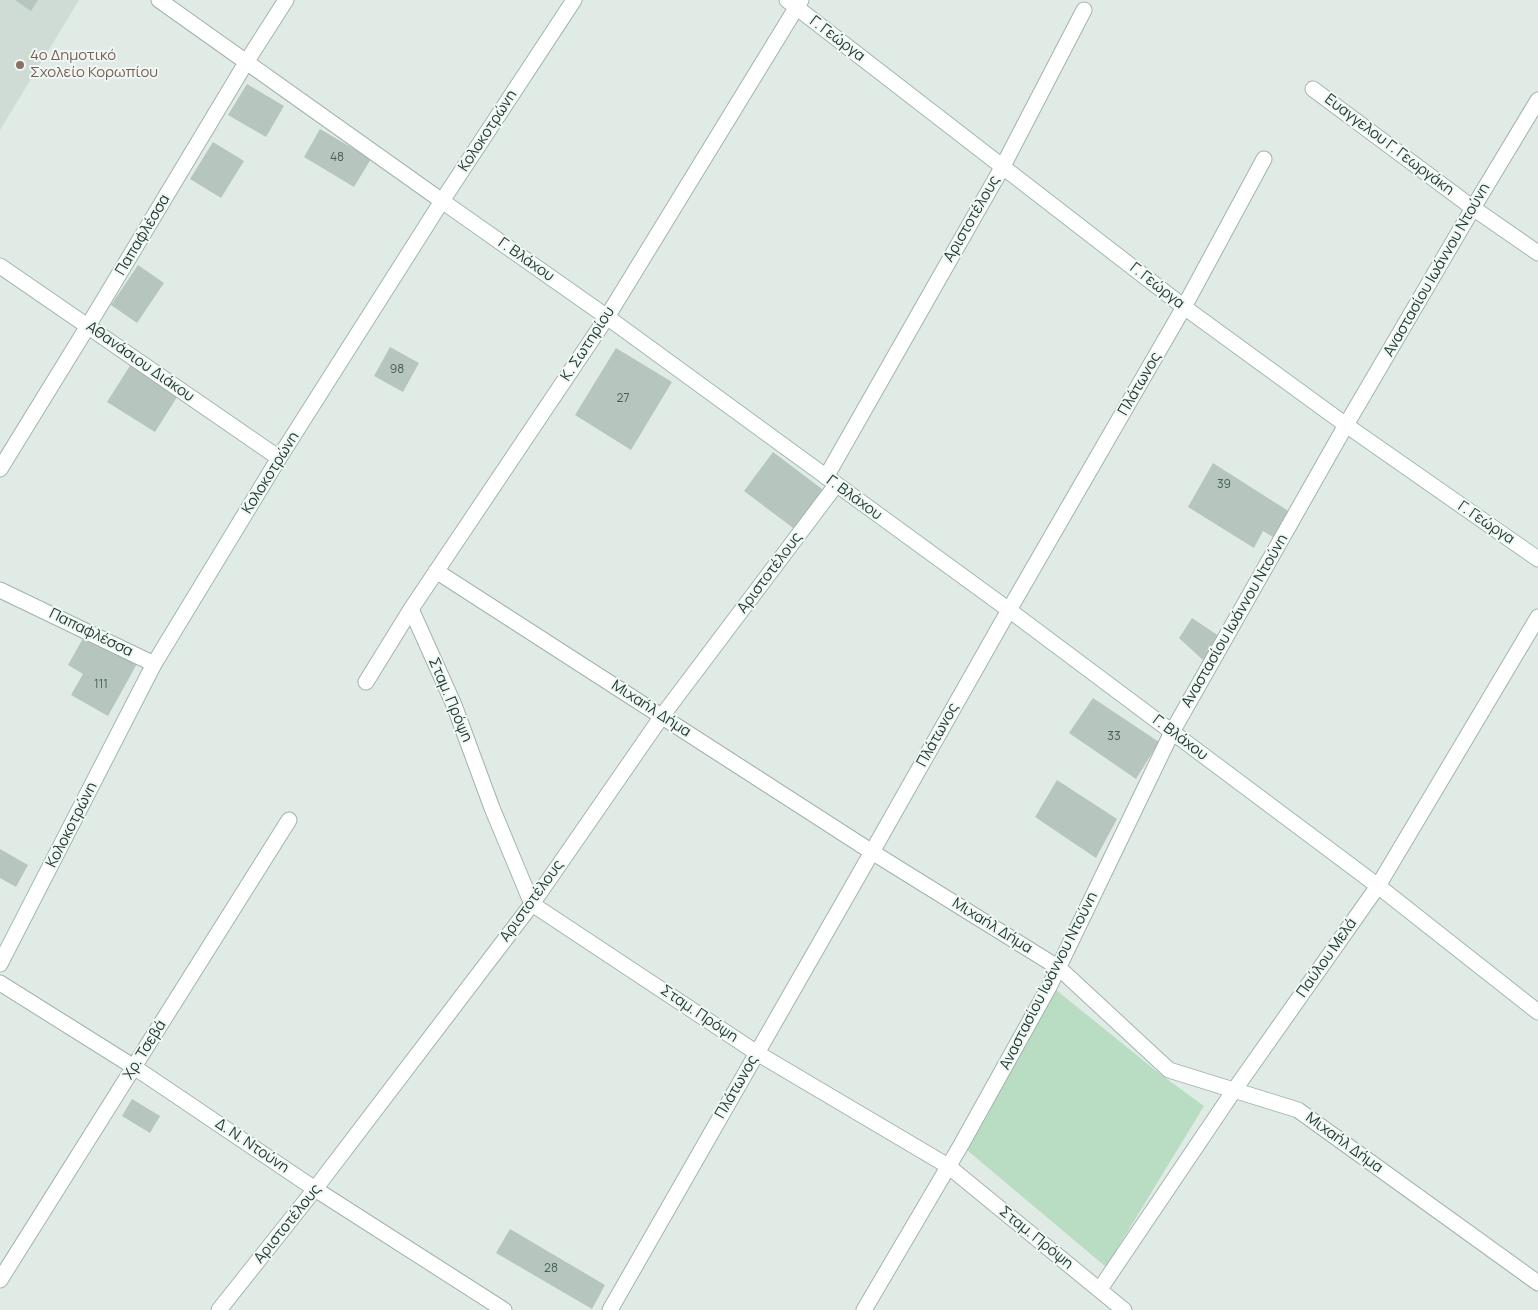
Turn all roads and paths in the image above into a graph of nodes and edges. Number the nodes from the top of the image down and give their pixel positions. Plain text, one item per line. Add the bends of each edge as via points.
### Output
1 (159, 0) edge
2 (286, 0) edge
3 (574, 0) edge
4 (794, 2) edge
5 (1084, 10) dead end
6 (247, 61) junction
7 (1313, 89) dead end
8 (1538, 100) edge
9 (1264, 159) dead end
10 (1002, 166) junction
11 (442, 201) junction
12 (1472, 208) junction
13 (1538, 253) edge
14 (0, 266) edge
15 (1184, 308) junction
16 (607, 317) junction
17 (88, 326) junction
18 (1346, 425) junction
19 (279, 458) junction
20 (0, 469) edge
21 (831, 481) junction
22 (1538, 558) edge
23 (436, 572) junction
24 (0, 590) edge
25 (411, 609) junction
26 (1009, 610) junction
27 (1538, 617) edge
28 (154, 664) junction
29 (366, 682) dead end
30 (662, 716) junction
31 (1172, 732) junction
32 (289, 820) dead end
33 (872, 852) junction
34 (1378, 886) junction
35 (532, 904) junction
36 (0, 964) edge
37 (1059, 968) junction
38 (0, 984) edge
39 (1538, 1012) edge
40 (757, 1053) junction
41 (134, 1067) junction
42 (1234, 1089) junction
43 (948, 1166) junction
44 (315, 1189) junction
45 (0, 1280) edge
46 (1538, 1283) edge
47 (1100, 1289) junction
48 (219, 1310) edge
49 (504, 1310) edge
50 (610, 1310) edge
51 (864, 1310) edge
52 (1124, 1310) edge

1 - 6 street, Γ. Βλάχου
2 - 6 street, Παπαφλέσσα
3 - 11 street, Κολοκοτρώνη
4 - 10 street, Γ. Γεώργα
4 - 16 street, Κ. Σωτηρίου
5 - 10 street, Αριστοτέλους
6 - 11 street, Γ. Βλάχου
6 - 17 street, Παπαφλέσσα
7 - 12 street, Ευαγγελου Γ. Γεωργάκη
8 - 12 street, Αναστασίου Ιωάννου Ντούνη
9 - 15 street, Πλάτωνος
10 - 15 street, Γ. Γεώργα
10 - 21 street, Αριστοτέλους
11 - 16 street, Γ. Βλάχου
11 - 19 street, Κολοκοτρώνη
12 - 13 street, Ευαγγελου Γ. Γεωργάκη
12 - 18 street, Αναστασίου Ιωάννου Ντούνη
14 - 17 street, Αθανάσιου Διάκου
15 - 18 street, Γ. Γεώργα
15 - 26 street, Πλάτωνος
16 - 21 street, Γ. Βλάχου
16 - 23 street, Κ. Σωτηρίου
17 - 19 street, Αθανάσιου Διάκου
17 - 20 street, Παπαφλέσσα
18 - 22 street, Γ. Γεώργα
18 - 31 street, Αναστασίου Ιωάννου Ντούνη
19 - 28 street, Κολοκοτρώνη
21 - 26 street, Γ. Βλάχου
21 - 30 street, Αριστοτέλους
23 - 25 street, Κ. Σωτηρίου
23 - 30 street, Μιχαήλ Δήμα
24 - 28 street, Παπαφλέσσα
25 - 29 street, Κ. Σωτηρίου
25 - 35 street, Σταμ. Πρόψη via 454,705
26 - 31 street, Γ. Βλάχου
26 - 33 street, Πλάτωνος
27 - 34 street, Παύλου Μελά
28 - 36 street, Κολοκοτρώνη
30 - 33 street, Μιχαήλ Δήμα
30 - 35 street, Αριστοτέλους
31 - 34 street, Γ. Βλάχου
31 - 37 street, Αναστασίου Ιωάννου Ντούνη
32 - 41 street, Χρ. Τσεβά
33 - 37 street, Μιχαήλ Δήμα
33 - 40 street, Πλάτωνος
34 - 39 street, Γ. Βλάχου
34 - 42 street, Παύλου Μελά
35 - 40 street, Σταμ. Πρόψη
35 - 44 street, Αριστοτέλους
37 - 42 street, Μιχαήλ Δήμα via 1169,1070
37 - 43 street, Αναστασίου Ιωάννου Ντούνη
38 - 41 street, Δ. Ν. Ντούνη
40 - 43 street, Σταμ. Πρόψη
40 - 50 street, Πλάτωνος
41 - 44 street, Δ. Ν. Ντούνη
41 - 45 street, Χρ. Τσεβά
42 - 46 street, Μιχαήλ Δήμα via 1298,1110
42 - 47 street, Παύλου Μελά
43 - 47 street, Σταμ. Πρόψη
43 - 51 street, Αναστασίου Ιωάννου Ντούνη
44 - 48 street, Αριστοτέλους
44 - 49 street, Δ. Ν. Ντούνη
47 - 52 street, Σταμ. Πρόψη

